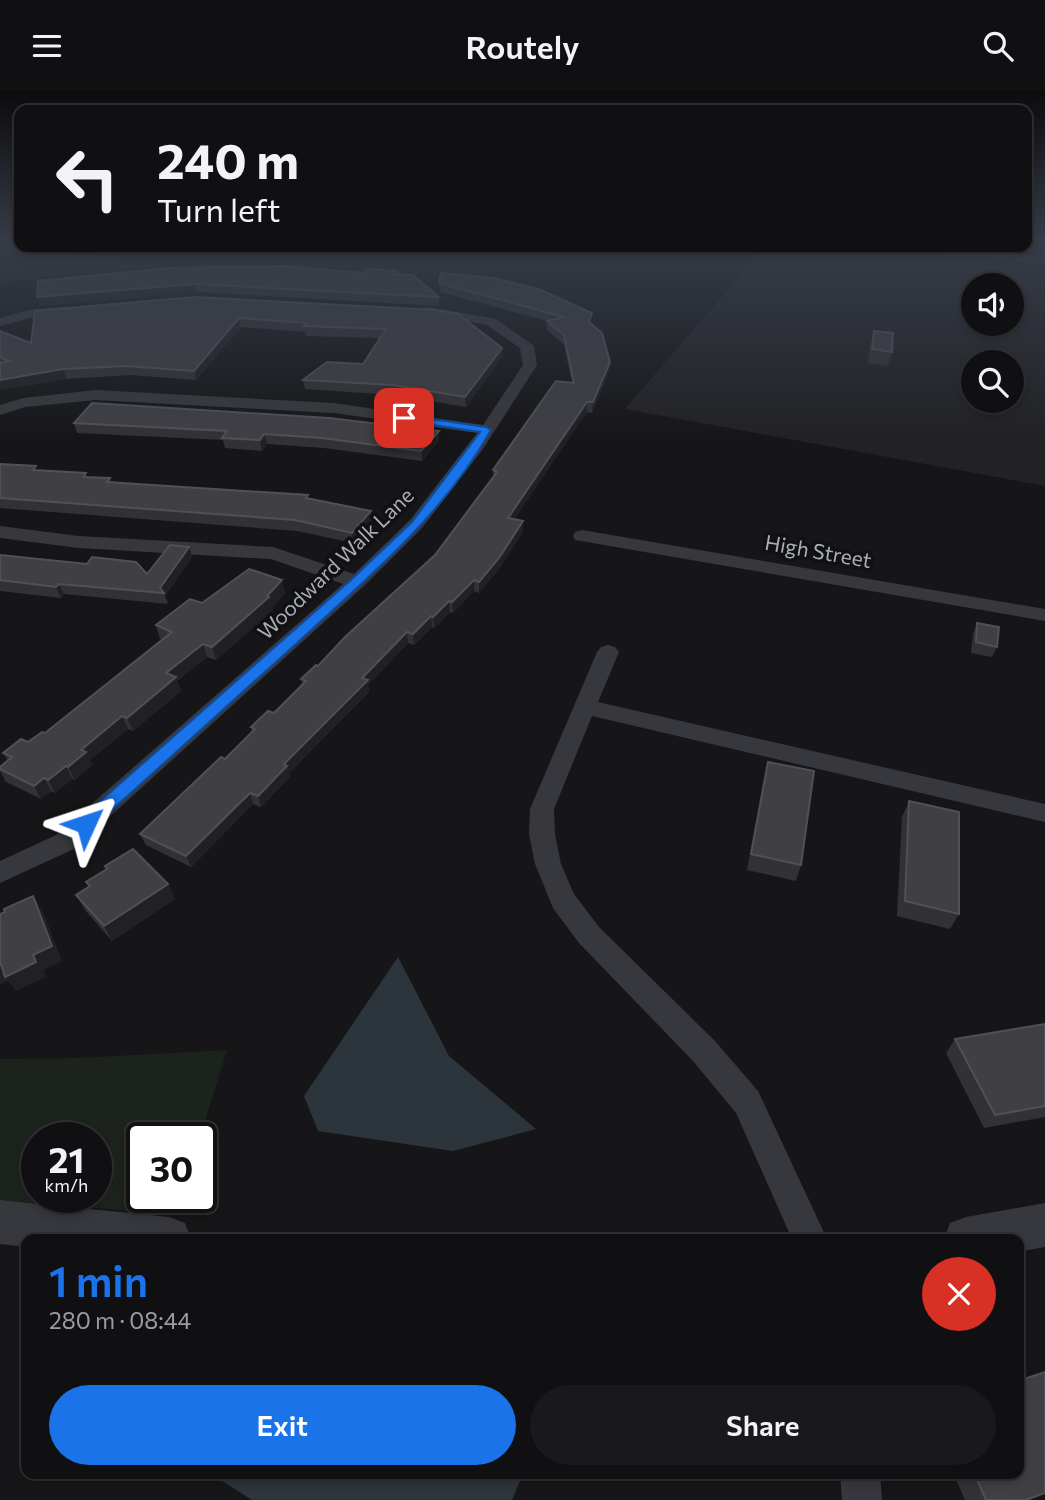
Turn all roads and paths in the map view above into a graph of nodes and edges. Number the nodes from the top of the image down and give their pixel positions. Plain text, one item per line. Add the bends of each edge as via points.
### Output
1 (81, 309) edge
2 (410, 310) edge
3 (0, 322) edge
4 (0, 410) edge
5 (486, 430) junction
6 (0, 532) edge
7 (582, 535) dead end
8 (356, 582) junction
9 (1045, 615) edge
10 (608, 652) dead end
11 (585, 707) junction
12 (1045, 813) edge
13 (0, 873) edge
14 (0, 1222) edge
15 (1045, 1225) edge
16 (119, 1234) edge
17 (808, 1234) edge
18 (994, 1234) edge
19 (860, 1479) edge
20 (862, 1500) edge

1 - 3 street
2 - 5 street, Woodward Walk Lane via 491,322 527,346 530,365
4 - 5 street via 96,395 334,408
5 - 8 street, Woodward Walk Lane via 416,524
6 - 8 street via 79,542 273,553
7 - 9 street, High Street
8 - 13 street, Woodward Walk Lane via 65,842
10 - 11 street
11 - 12 street
11 - 17 street via 542,809 548,864 563,899 589,935 704,1051 747,1102
14 - 16 street
15 - 18 street
19 - 20 street

